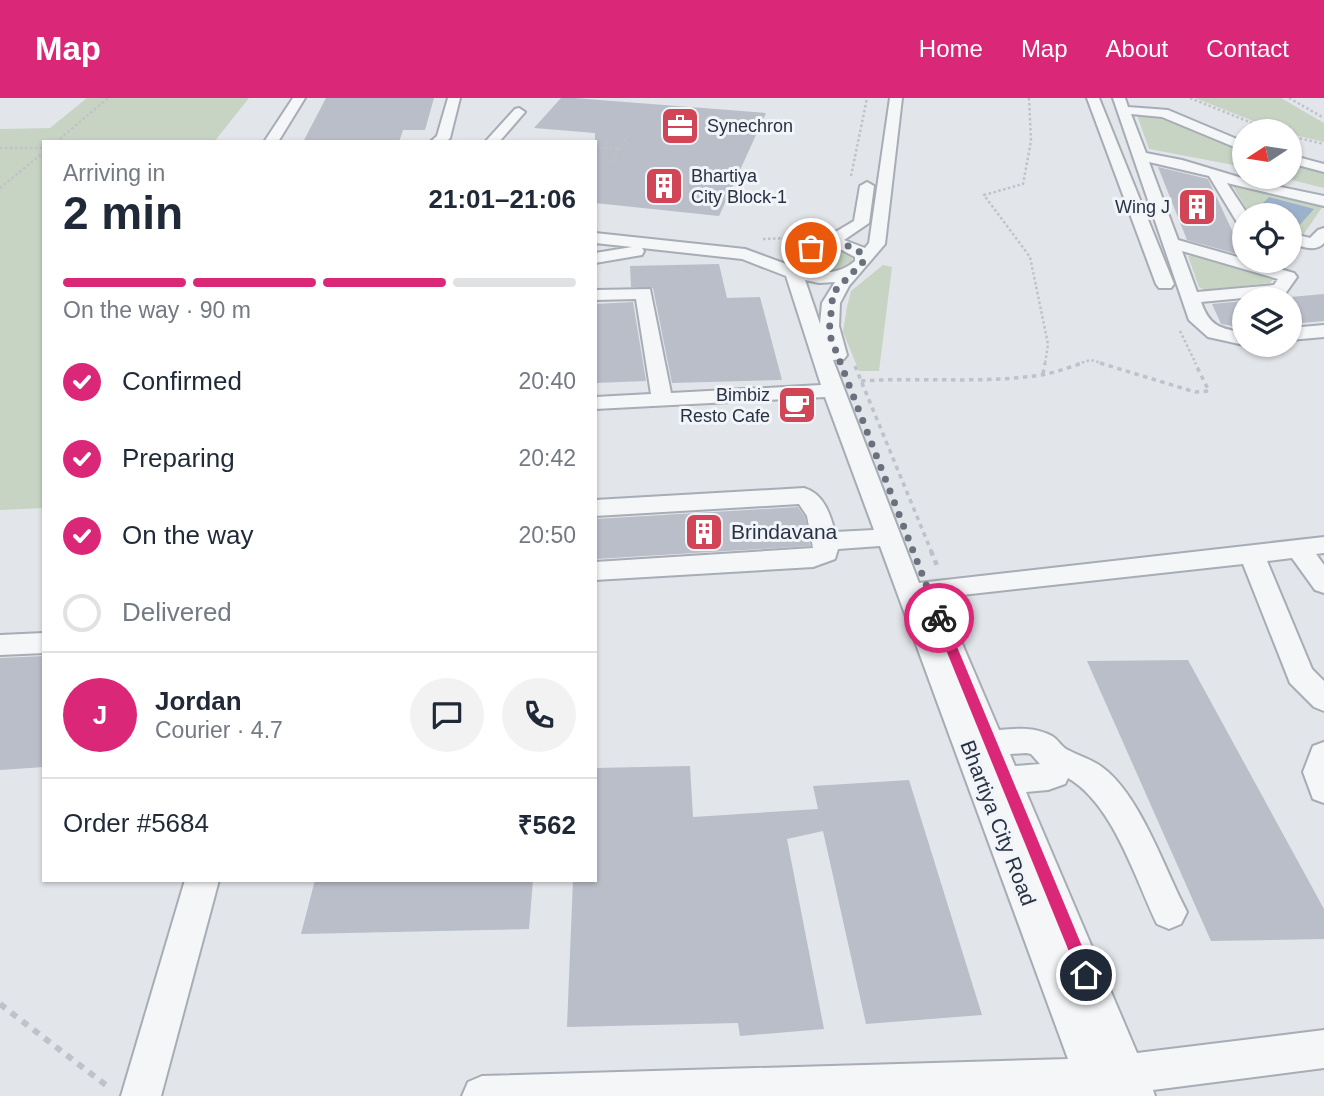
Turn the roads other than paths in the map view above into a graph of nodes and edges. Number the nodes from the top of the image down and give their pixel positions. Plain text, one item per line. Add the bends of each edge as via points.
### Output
1 (299, 98) edge
2 (314, 98) edge
3 (454, 98) edge
4 (883, 98) edge
5 (896, 98) edge
6 (1094, 101) edge
7 (1122, 105) edge
8 (519, 112) dead end
9 (494, 121) dead end
10 (272, 140) edge
11 (288, 140) edge
12 (440, 140) edge
13 (478, 140) edge
14 (494, 140) edge
15 (1232, 142) edge
16 (874, 148) dead end
17 (1142, 157) junction
18 (1170, 159) junction
19 (1302, 162) edge
20 (1324, 168) edge
21 (1232, 169) edge
22 (870, 173) dead end
23 (1214, 173) junction
24 (1324, 201) edge
25 (1233, 203) edge
26 (597, 231) edge
27 (1324, 233) edge
28 (597, 239) edge
29 (1302, 241) edge
30 (1171, 243) junction
31 (825, 244) junction
32 (665, 245) junction
33 (798, 254) junction
34 (597, 258) edge
35 (855, 268) junction
36 (1165, 284) road end
37 (597, 295) edge
38 (1190, 298) junction
39 (1324, 331) edge
40 (1302, 333) edge
41 (1232, 337) edge
42 (833, 390) junction
43 (662, 399) junction
44 (597, 403) edge
45 (597, 508) edge
46 (890, 537) junction
47 (825, 541) junction
48 (1324, 545) edge
49 (1298, 548) junction
50 (1252, 554) junction
51 (597, 570) edge
52 (1324, 584) edge
53 (927, 590) junction
54 (42, 643) edge
55 (0, 645) edge
56 (1324, 699) edge
57 (991, 744) junction
58 (1324, 755) edge
59 (1054, 759) junction
60 (1005, 780) junction
61 (1324, 789) edge
62 (201, 882) edge
63 (1169, 912) dead end
64 (1324, 1049) edge
65 (1115, 1086) edge
66 (141, 1096) edge
67 (482, 1096) edge

1 - 10 street
2 - 11 street
3 - 12 street
4 - 16 street
5 - 35 street, Bhartiya City Road via 877,244
6 - 7 street
6 - 36 street
7 - 15 street via 1164,113
7 - 17 street
8 - 14 street
9 - 13 street
17 - 18 street
17 - 30 street
18 - 21 street
18 - 23 street
19 - 20 street
22 - 31 street via 861,223
23 - 24 street
23 - 25 street
26 - 33 street
27 - 29 street via 1314,244
28 - 32 street
30 - 38 street
30 - 38 street via 1288,277 1279,290
31 - 33 street
31 - 35 street via 855,248 863,255
32 - 33 street via 745,254
32 - 34 street
33 - 35 street via 820,278
33 - 42 street, Bhartiya City Road
35 - 53 street, Bhartiya City Road via 833,293 829,333
37 - 43 street via 644,293
38 - 41 street via 1201,324
39 - 40 street
42 - 43 street
42 - 46 street, Bhartiya City Road
43 - 44 street
45 - 47 street via 804,496 812,500
46 - 47 street
46 - 65 street, Bhartiya City Road
47 - 51 street via 826,553 813,558
48 - 49 street
49 - 50 street
49 - 52 street
50 - 53 street
50 - 56 street via 1300,675
53 - 57 street, Bhartiya City Road
54 - 55 street
57 - 59 street via 1032,741 1047,748
57 - 60 street, Bhartiya City Road
58 - 61 street via 1319,772
59 - 60 street via 1054,775
59 - 63 street via 1090,774 1108,790
60 - 65 street, Bhartiya City Road
62 - 66 street
64 - 65 street
65 - 67 street

